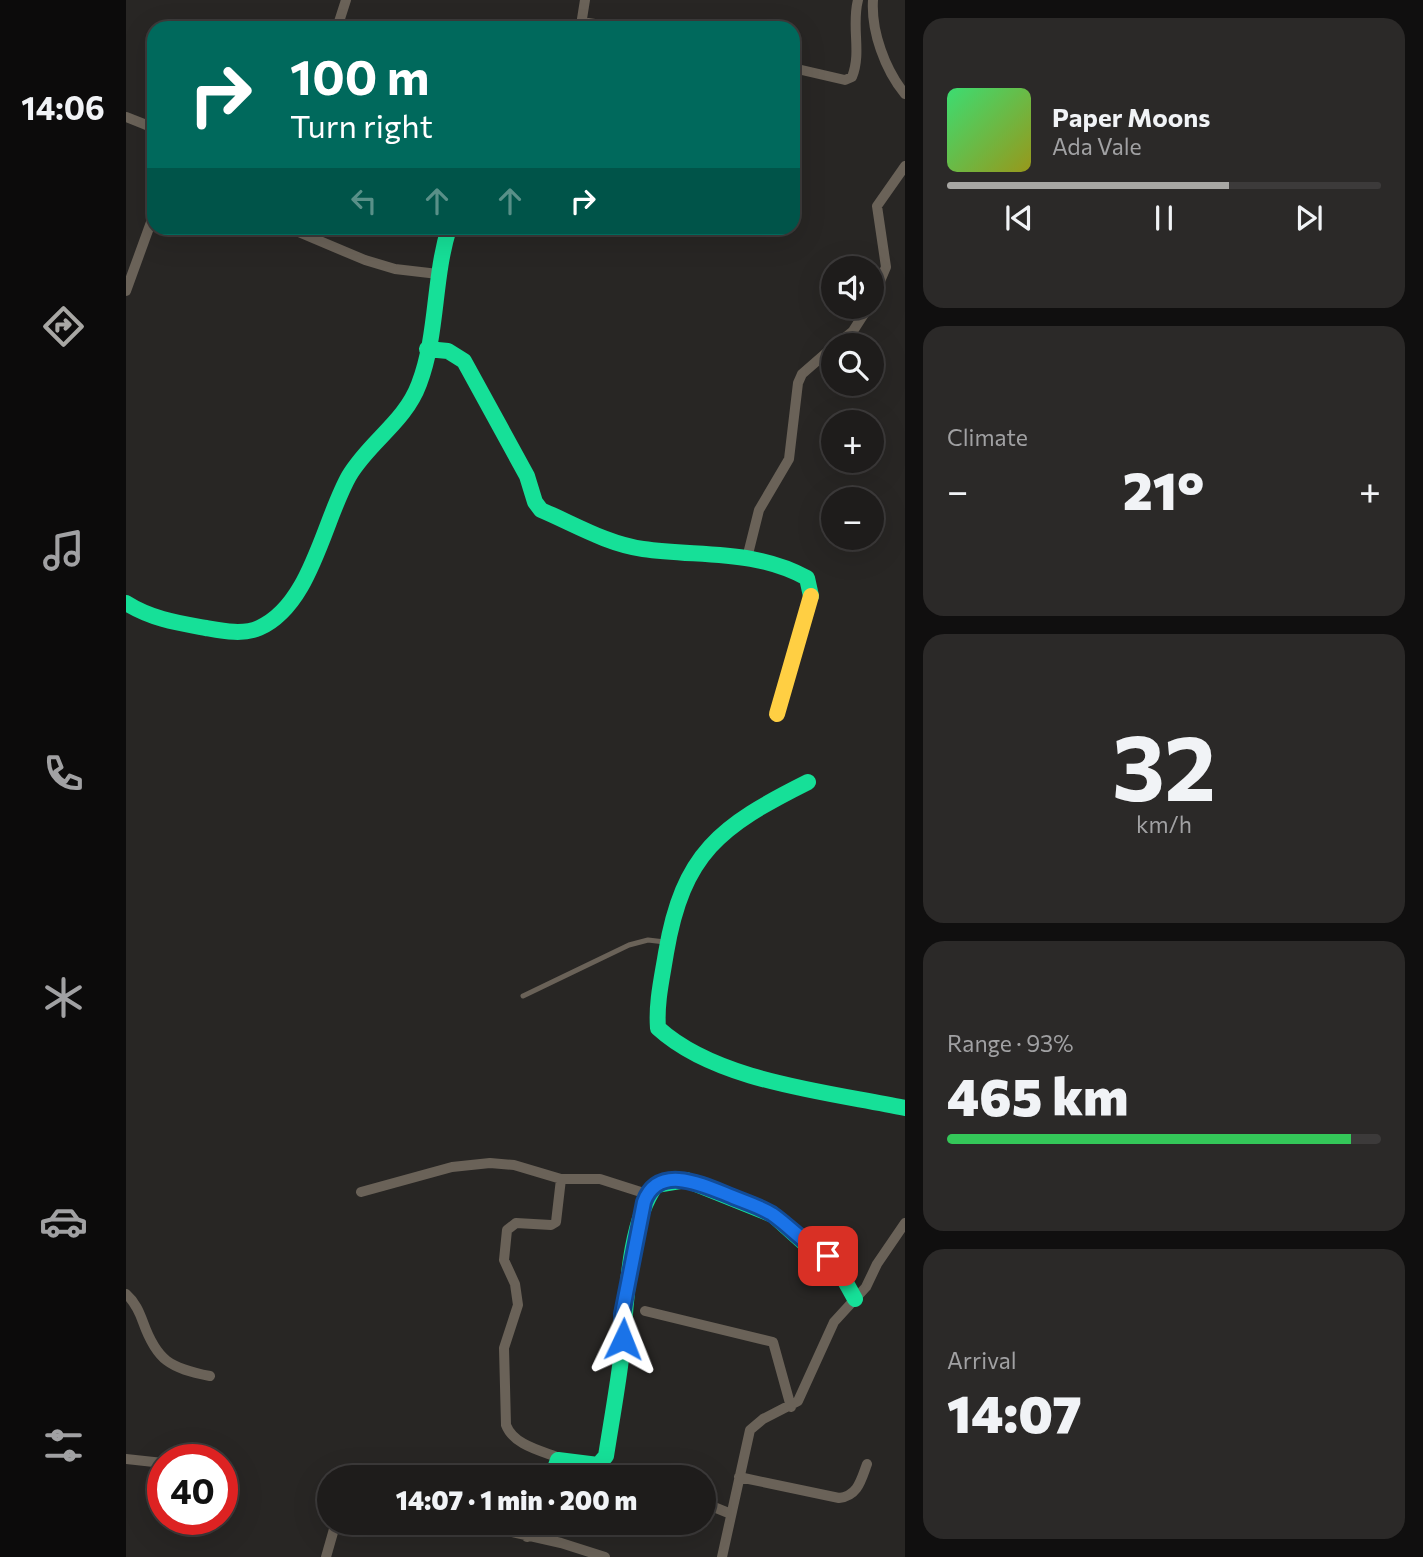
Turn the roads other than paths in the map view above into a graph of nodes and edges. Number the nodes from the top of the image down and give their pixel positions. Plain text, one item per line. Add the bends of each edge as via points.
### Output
1 (345, 0) edge
2 (585, 0) edge
3 (858, 0) edge
4 (873, 0) edge
5 (339, 21) edge
6 (580, 21) edge
7 (800, 70) edge
8 (905, 94) edge
9 (126, 117) edge
10 (147, 125) edge
11 (905, 166) edge
12 (147, 233) edge
13 (306, 235) edge
14 (447, 235) edge
15 (438, 274) junction
16 (884, 274) edge
17 (126, 291) edge
18 (427, 349) junction
19 (821, 357) edge
20 (747, 558) junction
21 (126, 604) edge
22 (777, 714) dead end
23 (808, 782) dead end
24 (667, 942) junction
25 (523, 996) dead end
26 (905, 1108) edge
27 (561, 1179) junction
28 (361, 1192) dead end
29 (647, 1194) junction
30 (905, 1223) edge
31 (126, 1294) edge
32 (855, 1299) junction
33 (645, 1311) dead end
34 (210, 1376) dead end
35 (791, 1407) junction
36 (126, 1458) edge
37 (562, 1458) junction
38 (147, 1461) edge
39 (867, 1464) dead end
40 (556, 1465) edge
41 (739, 1477) junction
42 (716, 1508) edge
43 (731, 1514) junction
44 (332, 1535) edge
45 (519, 1535) edge
46 (527, 1537) joint
47 (326, 1557) edge
48 (604, 1557) edge
49 (722, 1557) edge

1 - 5 street
2 - 6 street
3 - 7 street via 852,77 845,80
4 - 8 street via 872,21
9 - 10 street
11 - 16 street via 877,206 887,267
12 - 17 street
13 - 15 street via 395,269
14 - 15 street
15 - 18 street
18 - 20 street via 448,351 464,361 541,510 631,546
18 - 21 street via 409,407 350,474 300,586 270,622 250,630 224,631 154,619
19 - 20 street via 798,383 789,458 759,510
20 - 22 street via 795,570 811,586
23 - 24 street via 757,807 695,861 674,904
24 - 25 lane via 629,945
24 - 26 street via 657,1018 658,1028 672,1042 757,1077
27 - 28 street via 514,1165 471,1163
27 - 29 street via 600,1179
27 - 37 street via 556,1222 516,1223 507,1230 504,1260 518,1305 504,1348 509,1434
29 - 32 street via 665,1181 685,1180 758,1207 834,1261
29 - 37 street via 622,1314 622,1349 606,1456 598,1465
30 - 32 street
31 - 34 street via 138,1309 158,1355 186,1371
32 - 35 street via 834,1322 804,1391
33 - 35 street via 773,1342
35 - 41 street via 750,1430
36 - 38 street
37 - 40 street
39 - 41 street via 858,1486 848,1497 839,1498
41 - 43 street
42 - 43 street
43 - 49 street
44 - 47 street
45 - 46 street
46 - 48 street

